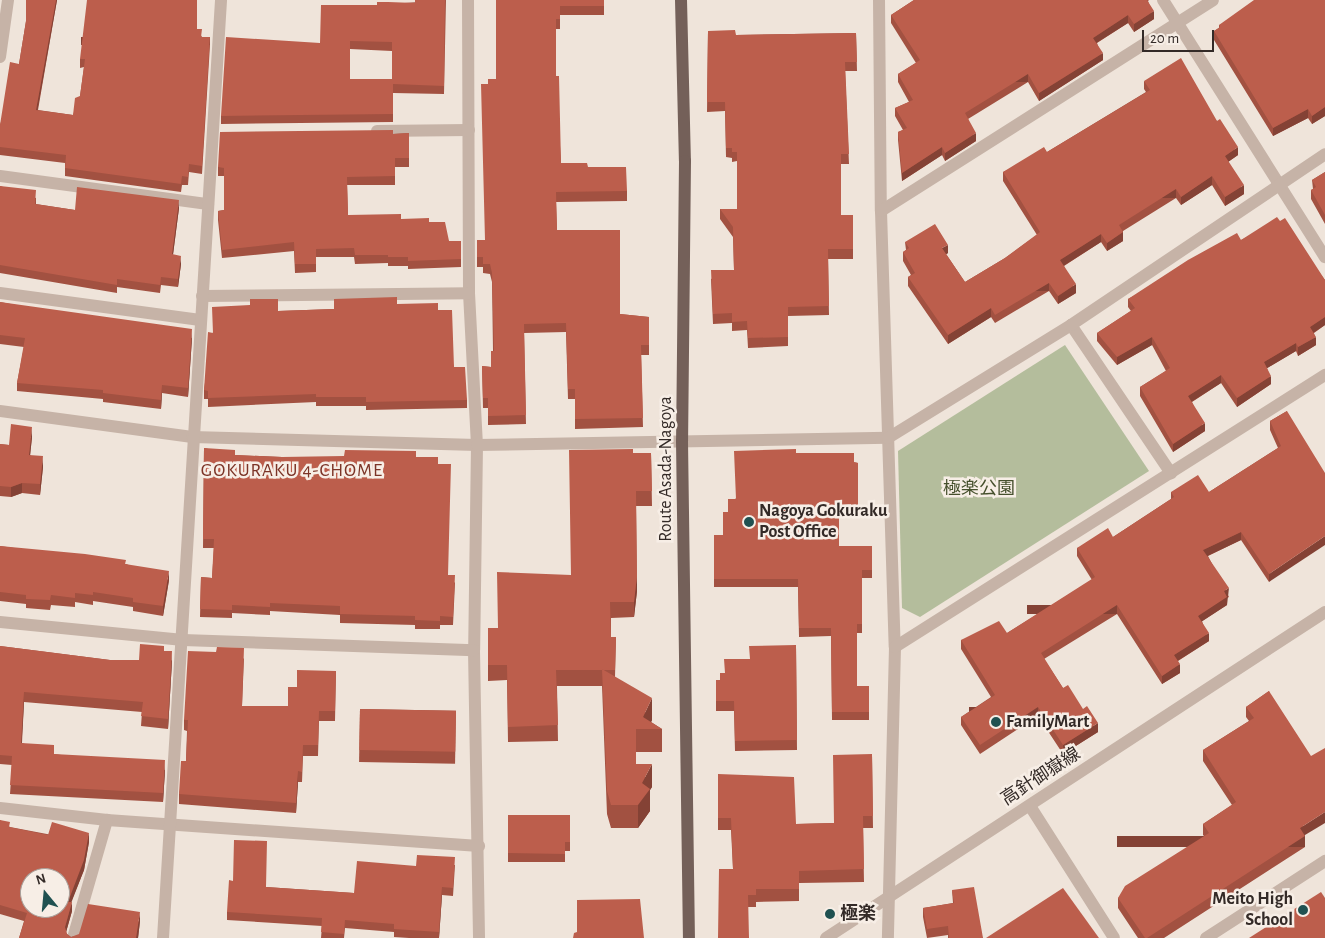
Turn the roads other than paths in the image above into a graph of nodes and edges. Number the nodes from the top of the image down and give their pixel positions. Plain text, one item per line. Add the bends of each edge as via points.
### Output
1 (8, 0) edge
2 (222, 0) edge
3 (468, 0) edge
4 (681, 0) edge
5 (879, 0) edge
6 (1163, 0) edge
7 (1213, 0) edge
8 (1177, 23) junction
9 (0, 57) edge
10 (469, 130) junction
11 (361, 131) edge
12 (1325, 154) edge
13 (0, 176) edge
14 (1277, 183) junction
15 (208, 204) junction
16 (881, 211) junction
17 (1325, 257) edge
18 (0, 293) edge
19 (469, 293) junction
20 (202, 296) junction
21 (200, 320) junction
22 (1071, 324) junction
23 (1325, 375) edge
24 (0, 412) edge
25 (192, 437) junction
26 (888, 438) junction
27 (682, 441) junction
28 (477, 445) junction
29 (1171, 473) junction
30 (1325, 612) edge
31 (0, 622) edge
32 (183, 640) junction
33 (895, 647) junction
34 (474, 650) junction
35 (1030, 806) junction
36 (0, 808) edge
37 (107, 820) junction
38 (171, 825) junction
39 (479, 846) junction
40 (1325, 861) edge
41 (889, 897) junction
42 (73, 938) edge
43 (163, 938) edge
44 (479, 938) edge
45 (689, 938) edge
46 (826, 938) edge
47 (888, 938) edge
48 (1114, 938) edge
49 (1206, 938) edge

1 - 9 street
2 - 15 street via 218,132
3 - 10 street
4 - 27 main road, Route Asada-Nagoya via 685,161
5 - 16 street
6 - 8 street
7 - 8 street
8 - 14 street
8 - 16 street
10 - 11 street
10 - 19 street
12 - 14 street
13 - 15 street
14 - 17 street
14 - 22 street
15 - 20 street
16 - 26 street
18 - 21 street
19 - 20 street
19 - 28 street
20 - 21 street
21 - 25 street
22 - 26 street
22 - 29 street
23 - 29 street
24 - 25 street
25 - 28 street
25 - 32 street
26 - 27 street
26 - 33 street
27 - 28 street
27 - 45 main road, Route Asada-Nagoya
28 - 34 street
29 - 33 street
30 - 35 street, 高針御嶽線
31 - 32 street
32 - 34 street
32 - 38 street
33 - 41 street
34 - 39 street
35 - 41 street, 高針御嶽線
35 - 48 street
36 - 37 street
37 - 38 street
37 - 42 street
38 - 39 street
38 - 43 street
39 - 44 street
40 - 49 street
41 - 46 street, 高針御嶽線
41 - 47 street

